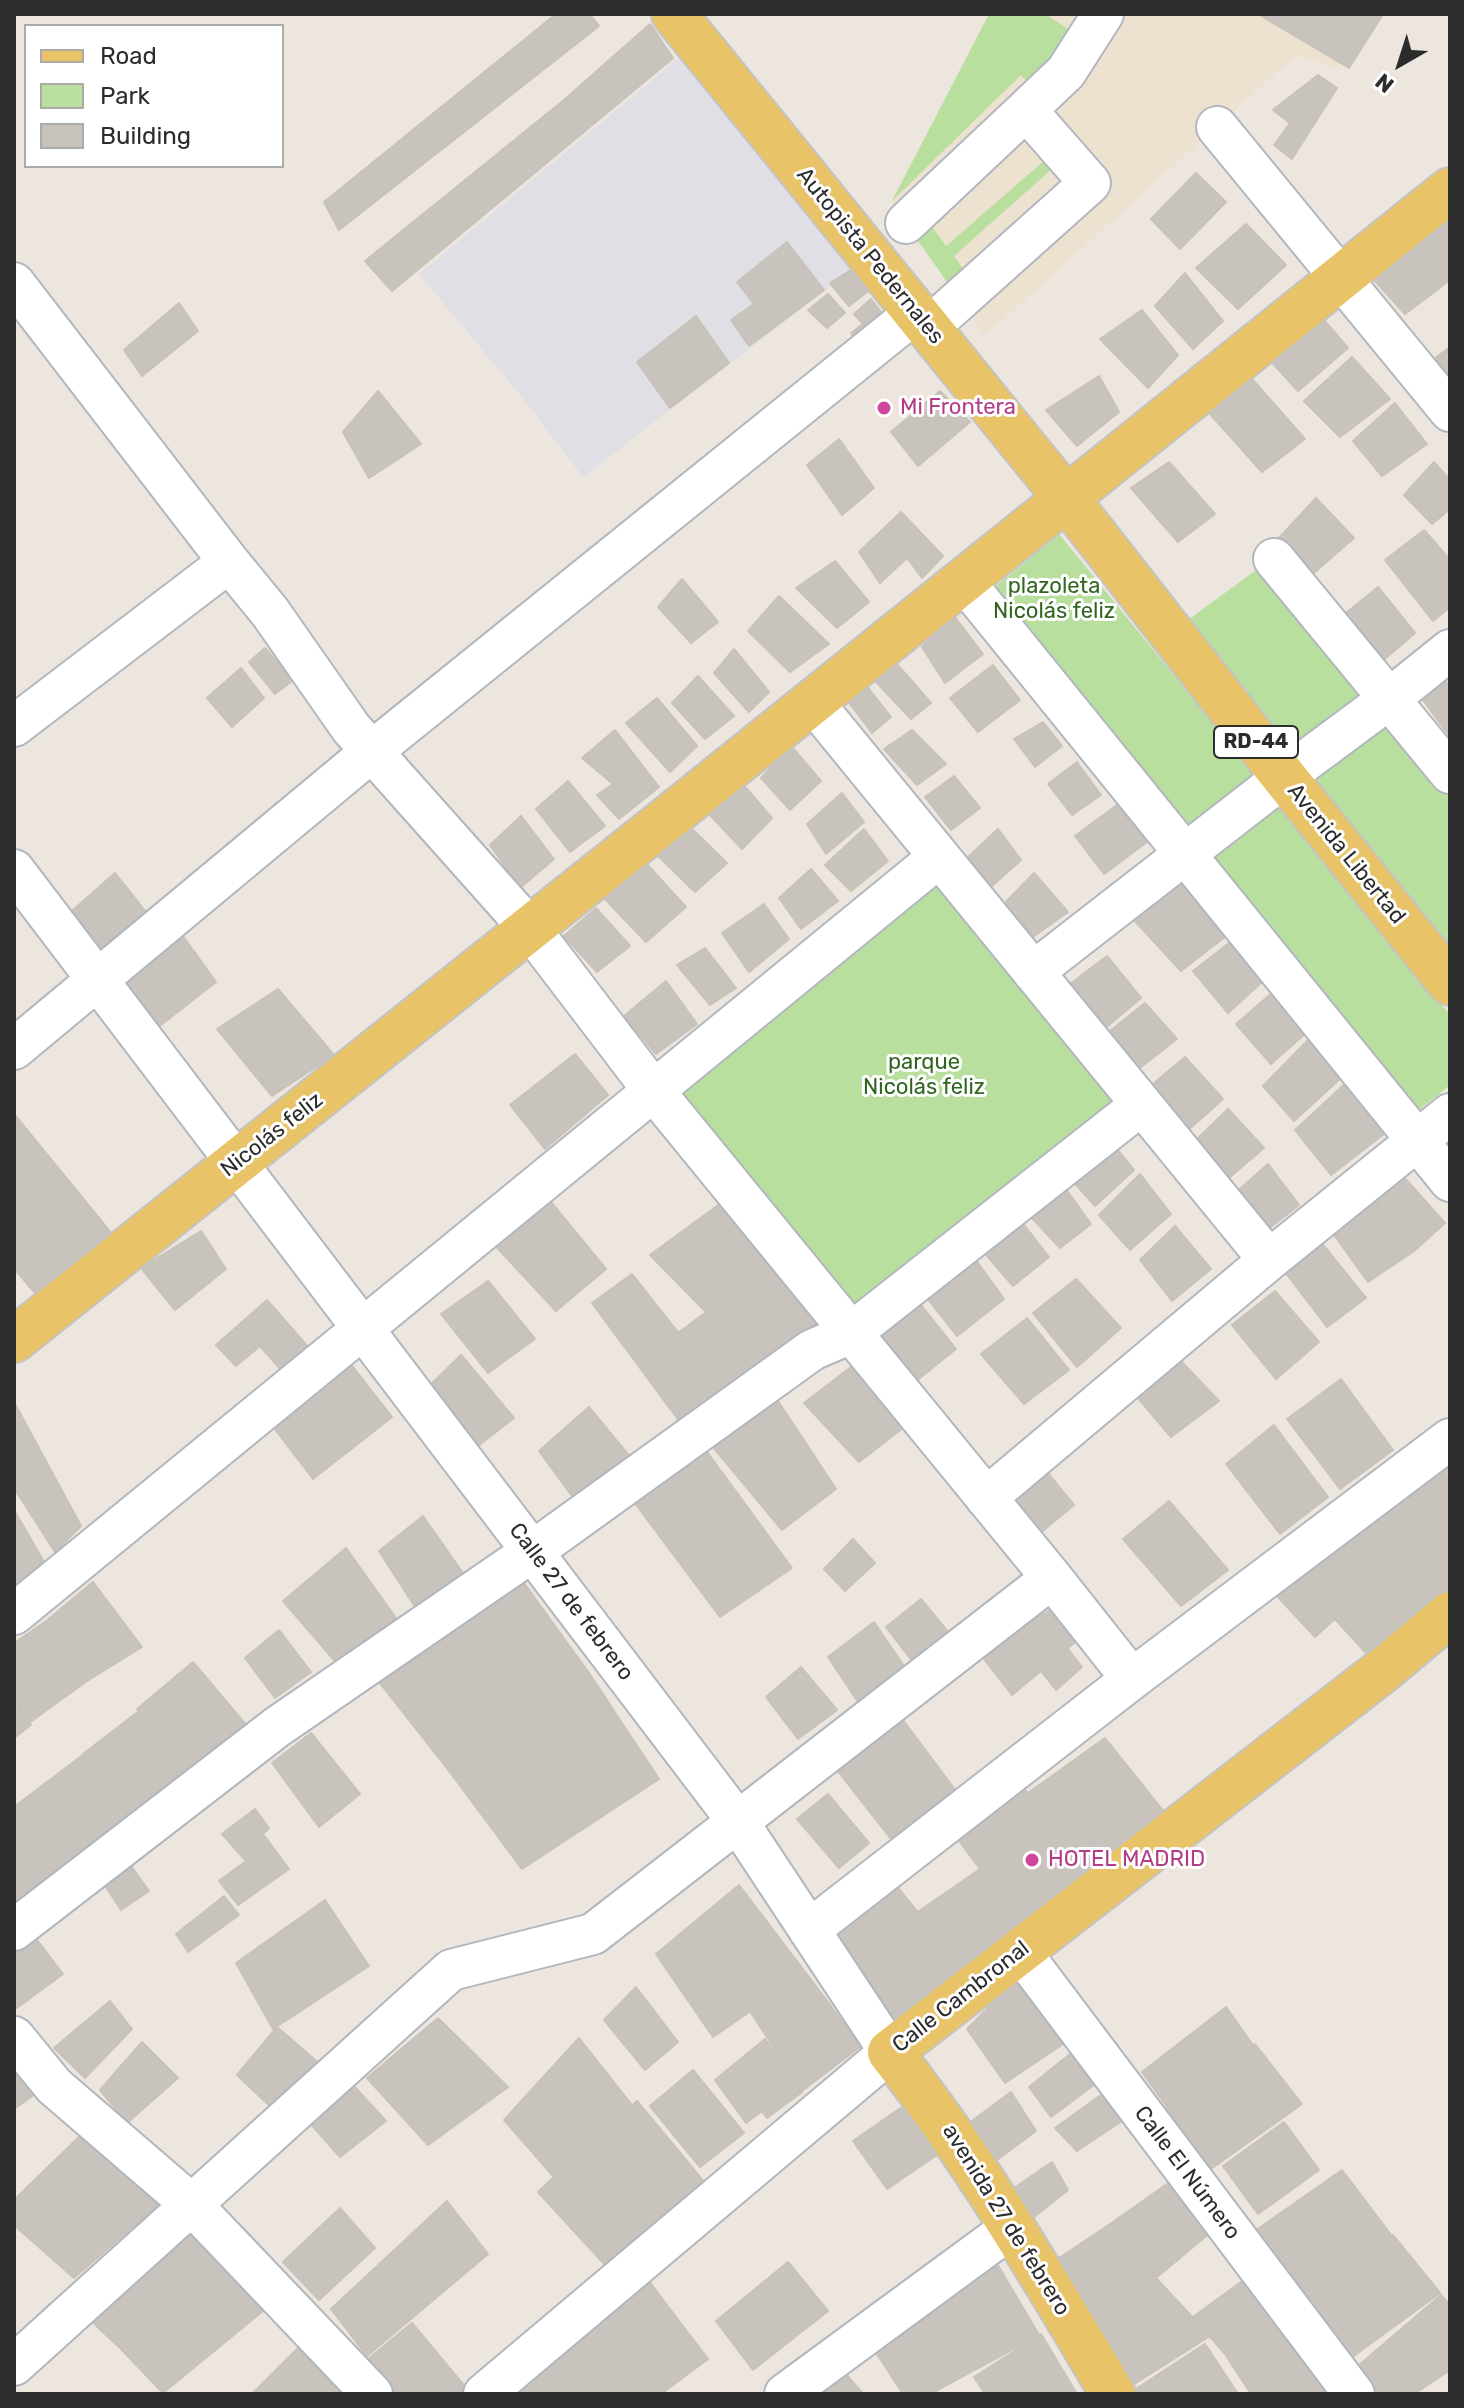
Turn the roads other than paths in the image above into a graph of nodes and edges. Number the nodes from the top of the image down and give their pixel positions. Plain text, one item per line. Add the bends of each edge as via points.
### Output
1 (674, 14) edge
2 (1103, 14) edge
3 (1026, 110) junction
4 (1217, 127) dead end
5 (1450, 190) edge
6 (906, 223) dead end
7 (1342, 276) junction
8 (14, 283) edge
9 (922, 320) junction
10 (1450, 411) edge
11 (1066, 498) junction
12 (1274, 559) dead end
13 (229, 562) junction
14 (963, 580) junction
15 (1450, 650) edge
16 (1389, 699) junction
17 (812, 701) junction
18 (14, 726) edge
19 (371, 752) junction
20 (1450, 773) edge
21 (1284, 777) junction
22 (1184, 854) junction
23 (939, 857) junction
24 (14, 870) edge
25 (531, 930) junction
26 (1033, 972) junction
27 (98, 980) junction
28 (1450, 983) edge
29 (14, 1049) edge
30 (653, 1090) junction
31 (1141, 1105) junction
32 (1450, 1114) edge
33 (1416, 1141) junction
34 (238, 1162) junction
35 (1450, 1181) edge
36 (1269, 1260) junction
37 (363, 1327) junction
38 (851, 1333) junction
39 (14, 1340) edge
40 (1450, 1439) edge
41 (986, 1498) junction
42 (533, 1551) junction
43 (1052, 1578) junction
44 (14, 1614) edge
45 (1450, 1614) edge
46 (1132, 1679) junction
47 (738, 1822) junction
48 (14, 1930) edge
49 (809, 1930) junction
50 (1020, 1951) junction
51 (14, 2037) edge
52 (890, 2052) junction
53 (192, 2205) junction
54 (1011, 2228) junction
55 (14, 2365) edge
56 (372, 2394) edge
57 (484, 2394) edge
58 (785, 2394) edge
59 (1113, 2394) edge
60 (1354, 2394) edge

1 - 9 main road, Autopista Pedernales
2 - 3 street via 1066,72
3 - 6 street
3 - 9 street via 1090,183
4 - 7 street
5 - 7 main road, Nicolás feliz
7 - 10 street
7 - 11 main road, Nicolás feliz
8 - 13 street
9 - 11 main road, Autopista Pedernales
9 - 19 street
11 - 14 main road, Nicolás feliz
11 - 21 main road, Avenida Libertad / RD-44
12 - 16 street
13 - 18 street
13 - 19 street
14 - 17 main road, Nicolás feliz
14 - 22 street
15 - 16 street
16 - 20 street
16 - 21 street
17 - 23 street
17 - 25 main road, Nicolás feliz
19 - 25 street
19 - 27 street
21 - 22 street
21 - 28 main road, Avenida Libertad / RD-44
22 - 26 street
22 - 33 street
23 - 26 street
23 - 30 street
24 - 27 street, Calle 27 de febrero
25 - 30 street
25 - 34 main road, Nicolás feliz
26 - 31 street
27 - 29 street
27 - 34 street, Calle 27 de febrero
30 - 37 street
30 - 38 street
31 - 36 street
31 - 38 street
32 - 33 street
33 - 35 street
33 - 36 street
34 - 37 street, Calle 27 de febrero
34 - 39 main road, Nicolás feliz
36 - 41 street
37 - 42 street, Calle 27 de febrero
37 - 44 street
38 - 41 street
38 - 42 street via 812,1350
40 - 46 street
41 - 43 street
42 - 47 street, Calle 27 de febrero
42 - 48 street via 277,1727
43 - 46 street
43 - 47 street
45 - 50 main road, Calle Cambronal
46 - 49 street
47 - 49 street, Calle 27 de febrero
47 - 53 street via 593,1934 451,1970
49 - 52 street, Calle 27 de febrero
50 - 52 main road, Calle Cambronal
50 - 60 street, Calle El Número
51 - 53 street via 54,2086
52 - 54 main road, avenida 27 de febrero via 934,2108
52 - 57 street, Calle Cambronal
53 - 55 street
53 - 56 street
54 - 58 street
54 - 59 main road, avenida 27 de febrero

